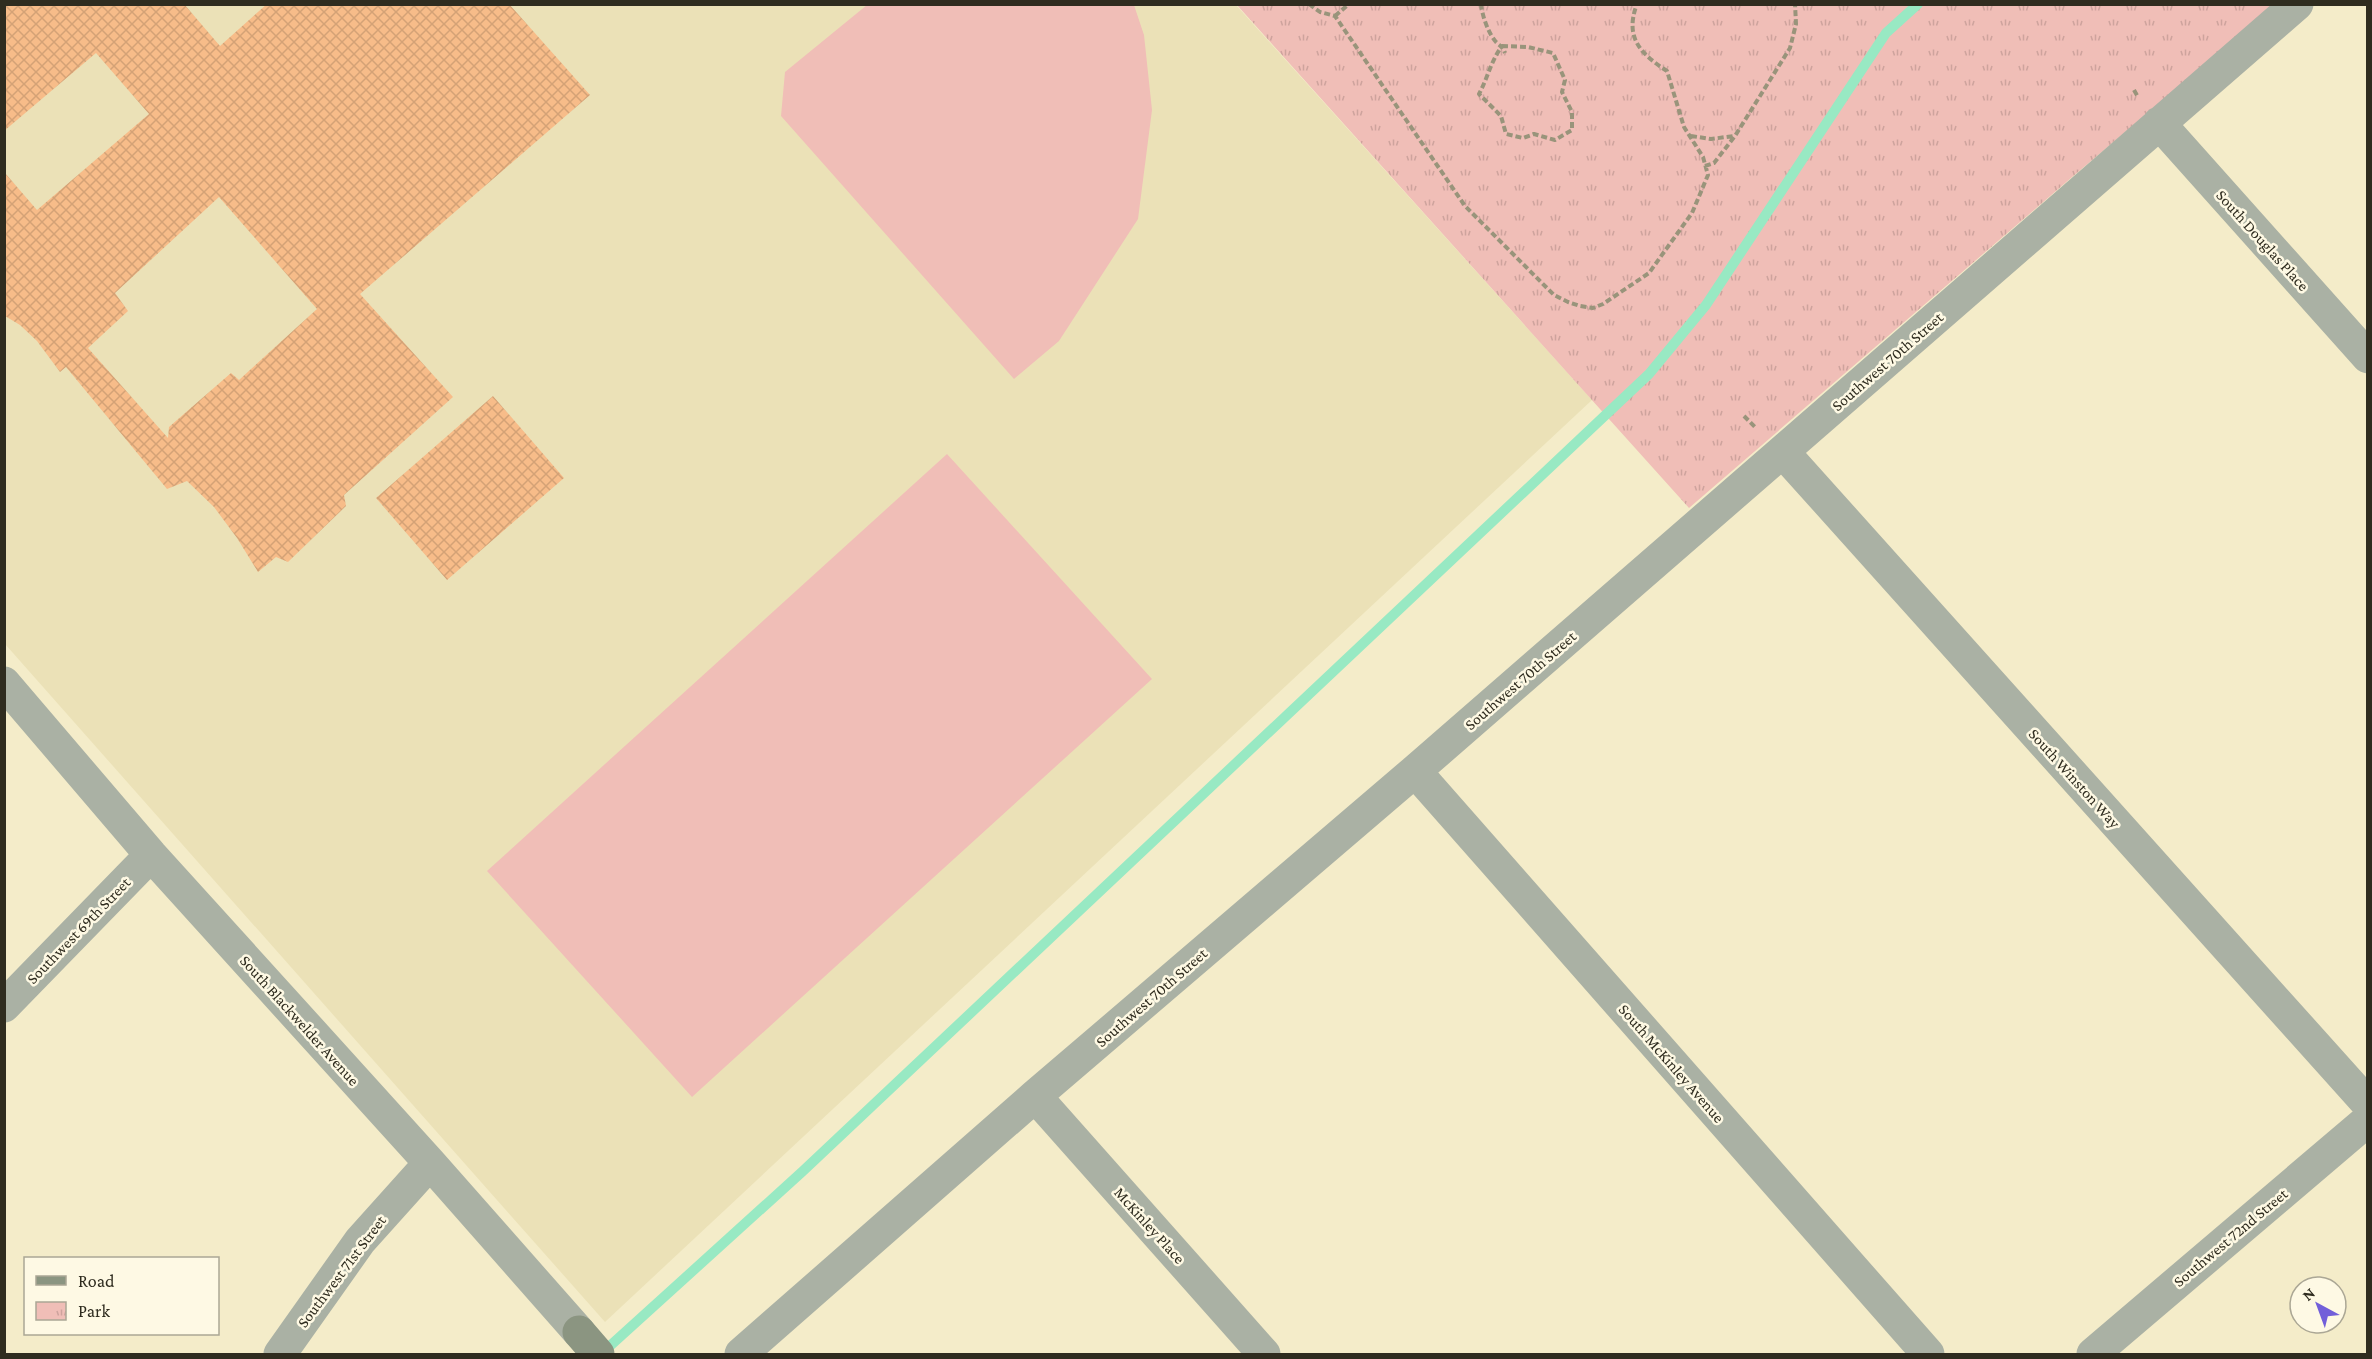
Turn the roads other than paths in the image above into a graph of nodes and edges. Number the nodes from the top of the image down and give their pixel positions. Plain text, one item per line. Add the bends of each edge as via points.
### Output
1 (2297, 4) edge
2 (2159, 123) junction
3 (2367, 357) edge
4 (1783, 452) junction
5 (4, 683) edge
6 (1415, 771) junction
7 (151, 855) junction
8 (4, 1006) edge
9 (1035, 1096) junction
10 (2367, 1104) edge
11 (2367, 1120) edge
12 (430, 1163) junction
13 (588, 1343) edge
14 (280, 1354) edge
15 (741, 1354) edge
16 (1264, 1354) edge
17 (1928, 1354) edge
18 (2092, 1354) edge

1 - 2 street, Southwest 70th Street
2 - 3 street, South Douglas Place
2 - 4 street, Southwest 70th Street
4 - 6 street, Southwest 70th Street
4 - 10 street, South Winston Way
5 - 7 street, South Blackwelder Avenue
6 - 9 street, Southwest 70th Street
6 - 17 street, South McKinley Avenue
7 - 8 street, Southwest 69th Street
7 - 12 street, South Blackwelder Avenue
9 - 15 street, Southwest 70th Street
9 - 16 street, McKinley Place
11 - 18 street, Southwest 72nd Street
12 - 13 street, South Blackwelder Avenue
12 - 14 street, Southwest 71st Street via 360,1241

